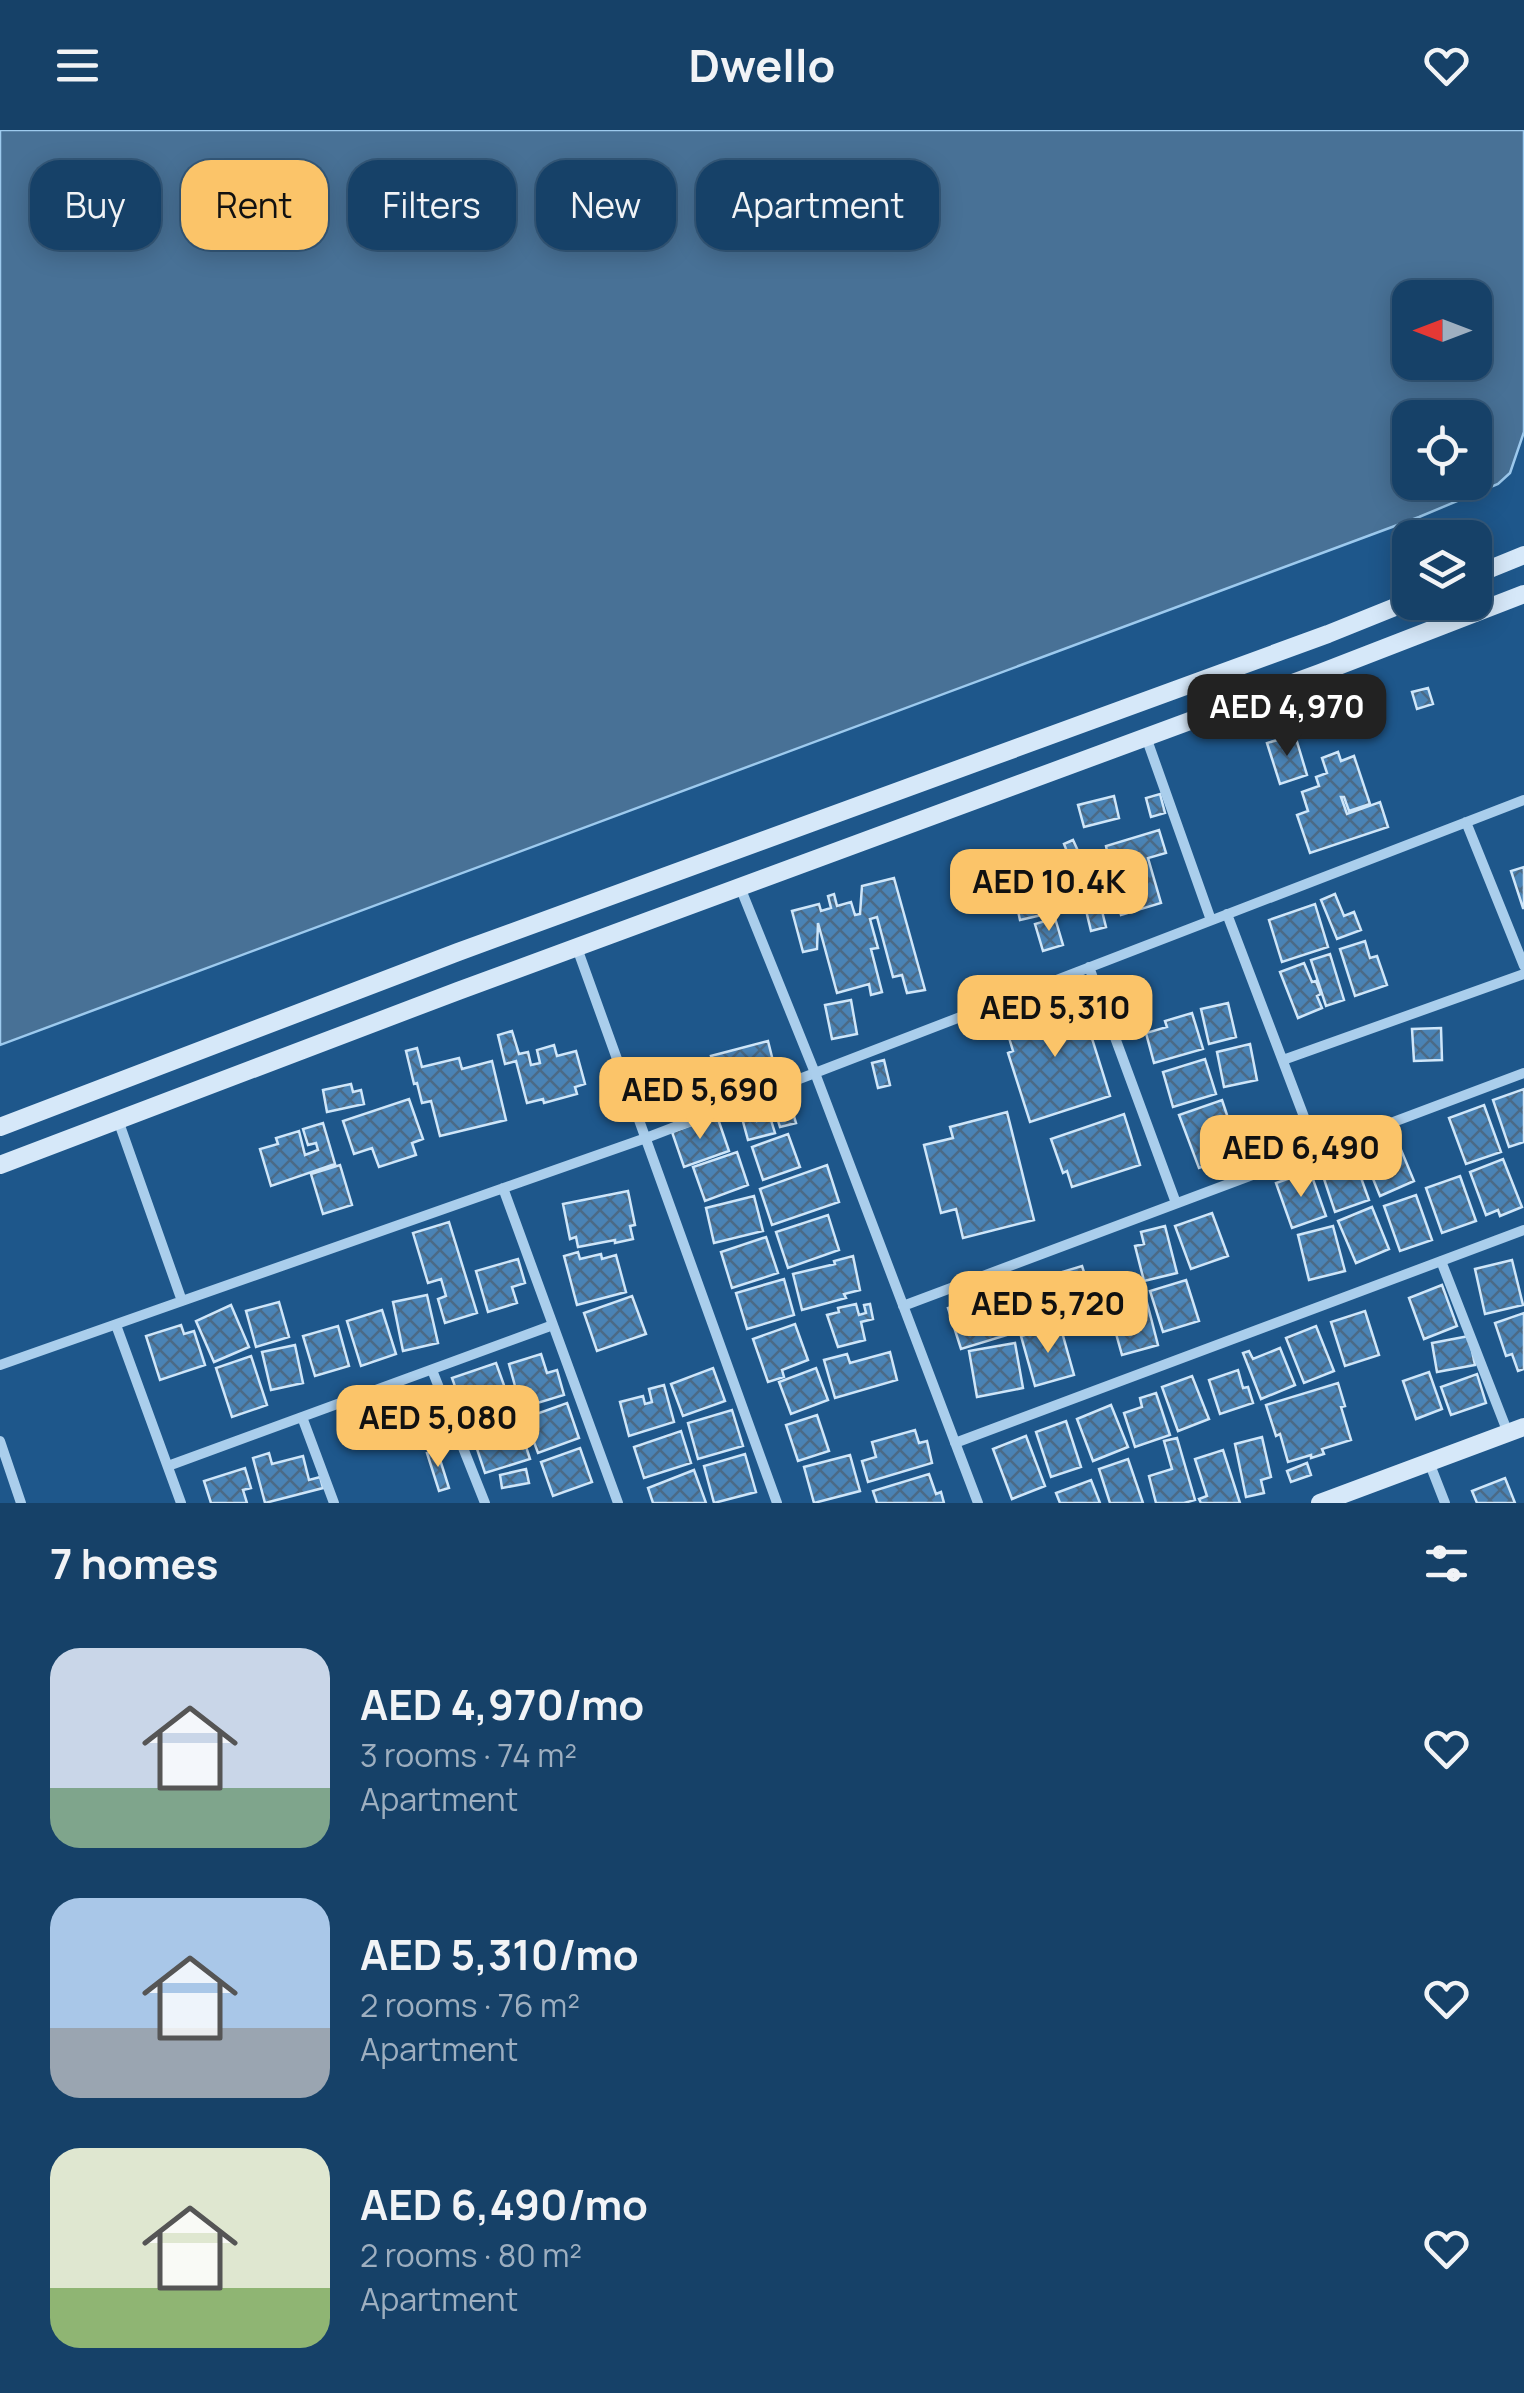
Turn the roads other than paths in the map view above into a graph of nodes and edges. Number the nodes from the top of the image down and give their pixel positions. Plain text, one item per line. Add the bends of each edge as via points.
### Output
1 (1524, 556) edge
2 (1492, 568) edge
3 (1524, 594) edge
4 (1392, 608) edge
5 (1146, 738) junction
6 (1524, 800) edge
7 (1466, 822) junction
8 (740, 888) junction
9 (1227, 914) junction
10 (1212, 920) junction
11 (577, 948) junction
12 (1524, 966) edge
13 (1089, 967) junction
14 (1524, 974) edge
15 (1282, 1060) junction
16 (815, 1073) junction
17 (1524, 1073) edge
18 (118, 1120) junction
19 (0, 1127) edge
20 (646, 1138) junction
21 (1317, 1151) junction
22 (0, 1165) edge
23 (503, 1188) junction
24 (1176, 1203) junction
25 (1524, 1230) edge
26 (1442, 1261) junction
27 (182, 1301) junction
28 (903, 1306) junction
29 (116, 1324) junction
30 (553, 1325) junction
31 (0, 1366) edge
32 (432, 1370) junction
33 (302, 1417) junction
34 (1516, 1430) edge
35 (0, 1441) edge
36 (956, 1443) junction
37 (1429, 1462) junction
38 (168, 1466) junction
39 (22, 1503) edge
40 (182, 1503) edge
41 (334, 1503) edge
42 (485, 1503) edge
43 (618, 1503) edge
44 (778, 1503) edge
45 (978, 1503) edge
46 (1320, 1503) edge
47 (1445, 1503) edge

1 - 2 street
3 - 5 street
4 - 19 street
5 - 8 street
5 - 10 street
6 - 7 street
7 - 9 street
7 - 12 street
8 - 11 street
8 - 16 street
9 - 10 street
9 - 15 street
10 - 13 street
11 - 18 street
11 - 20 street
13 - 16 street
13 - 24 street
14 - 15 street
15 - 21 street
16 - 20 street
16 - 28 street
17 - 21 street
18 - 22 street
18 - 27 street
20 - 23 street
20 - 44 street
21 - 24 street
23 - 27 street
23 - 30 street
24 - 28 street
25 - 26 street
26 - 34 street
26 - 36 street
27 - 29 street
28 - 36 street
29 - 31 street
29 - 38 street
30 - 32 street
30 - 43 street
32 - 33 street
32 - 42 street
33 - 38 street
33 - 41 street
34 - 37 street
35 - 39 street
36 - 45 street
37 - 46 street
37 - 47 street
38 - 40 street

